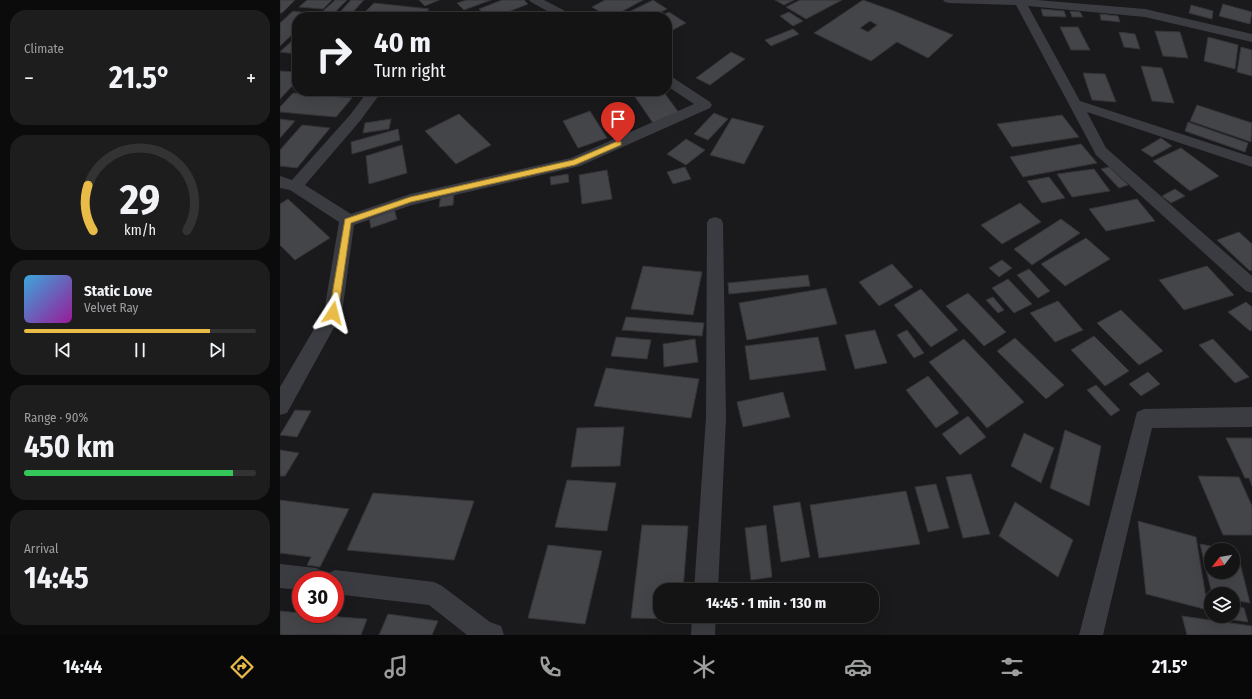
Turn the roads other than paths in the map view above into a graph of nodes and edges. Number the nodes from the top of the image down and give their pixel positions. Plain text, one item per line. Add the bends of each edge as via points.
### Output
1 (535, 0) edge
2 (956, 0) edge
3 (1020, 2) junction
4 (558, 12) edge
5 (1252, 38) edge
6 (672, 83) edge
7 (371, 96) edge
8 (1076, 104) junction
9 (1252, 162) edge
10 (288, 184) edge
11 (348, 222) junction
12 (716, 223) dead end
13 (1252, 286) edge
14 (280, 406) edge
15 (1252, 417) edge
16 (280, 576) edge
17 (292, 577) edge
18 (344, 583) edge
19 (706, 583) edge
20 (704, 623) edge
21 (486, 634) edge
22 (703, 635) edge
23 (1091, 635) edge

1 - 4 street
2 - 3 street
3 - 5 street via 1145,13
3 - 8 street
6 - 11 street via 704,105 575,162 410,200
7 - 10 street via 355,118
8 - 9 street
8 - 13 street via 1102,151
10 - 11 street
11 - 14 street via 333,313
12 - 19 street via 716,418
15 - 23 street via 1144,419
16 - 17 street
18 - 21 street via 434,594
20 - 22 street

